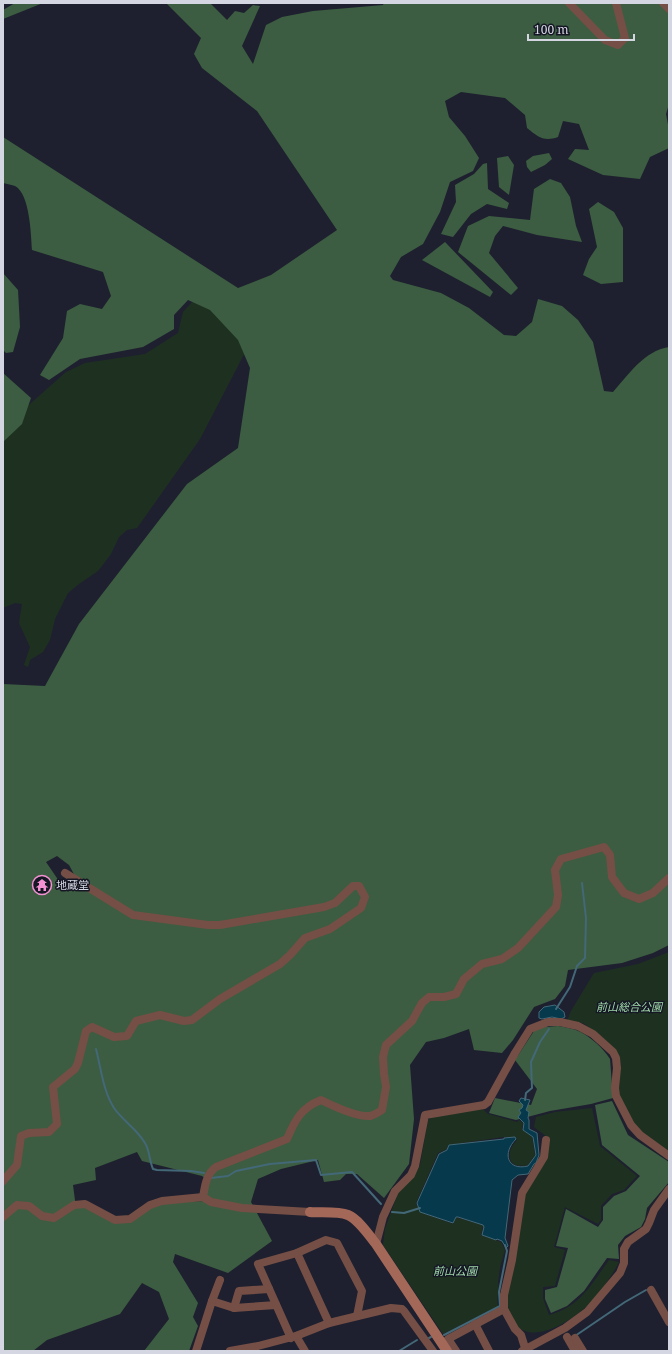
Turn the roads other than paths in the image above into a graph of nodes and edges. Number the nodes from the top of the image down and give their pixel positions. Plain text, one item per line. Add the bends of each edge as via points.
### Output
1 (569, 3) edge
2 (616, 3) edge
3 (663, 3) edge
4 (669, 9) edge
5 (65, 873) dead end
6 (669, 878) edge
7 (546, 1140) dead end
8 (669, 1156) edge
9 (3, 1181) edge
10 (669, 1189) edge
11 (203, 1197) junction
12 (310, 1212) joint
13 (3, 1217) edge
14 (376, 1244) junction
15 (297, 1253) junction
16 (220, 1280) dead end
17 (269, 1289) junction
18 (651, 1290) dead end
19 (212, 1301) junction
20 (276, 1305) junction
21 (234, 1308) junction
22 (504, 1309) junction
23 (357, 1316) junction
24 (669, 1322) edge
25 (329, 1323) junction
26 (475, 1324) junction
27 (293, 1337) junction
28 (525, 1350) edge
29 (196, 1351) edge
30 (230, 1351) edge
31 (305, 1351) edge
32 (433, 1351) edge
33 (447, 1351) edge
34 (456, 1351) edge
35 (489, 1351) edge
36 (575, 1351) edge
37 (583, 1351) edge

1 - 2 street via 605,40 618,45 625,38
3 - 4 street
5 - 9 street via 133,915 220,926 324,907 335,903 353,886 359,886 365,897 361,908 330,929 305,938 280,964 220,999 192,1020 184,1021 160,1015 136,1021 127,1036 114,1037 92,1027 86,1031 75,1069 53,1087 57,1124 49,1132 21,1136 17,1165
6 - 11 street via 653,893 639,899 624,893 612,877 610,855 604,847 561,859 555,870 558,895 556,907 518,948 502,959 482,964 464,979 456,994 429,997 422,1003 412,1021 386,1045 383,1057 386,1087 382,1110 370,1116 355,1114 321,1100 310,1104 295,1120 287,1139 213,1168 206,1182
7 - 22 street via 544,1157 522,1193 504,1295
8 - 14 street via 640,1135 631,1125 614,1088 617,1063 613,1052 586,1029 570,1024 548,1022 530,1030 488,1102 484,1105 425,1115 415,1166 396,1191 383,1217
10 - 28 street via 654,1210 646,1229 628,1242 624,1249 624,1263 620,1273 587,1312 566,1328
11 - 12 street via 210,1202 242,1208
11 - 13 street via 162,1200 130,1219 115,1220 85,1204 74,1205 54,1218 42,1216 29,1206 17,1205
12 - 14 street via 348,1215 365,1229
14 - 33 street
15 - 17 street via 258,1264
15 - 23 street via 326,1240 337,1243 362,1291
15 - 25 street
16 - 19 street
17 - 20 street
17 - 21 street via 238,1291
18 - 24 street
19 - 21 street
19 - 29 street
20 - 21 street
20 - 27 street
22 - 26 street
22 - 28 street via 521,1335
23 - 25 street
23 - 32 street via 391,1308 402,1309
25 - 27 street
26 - 34 street via 448,1339
26 - 35 street
27 - 30 street
27 - 31 street
36 - 37 street via 571,1338

